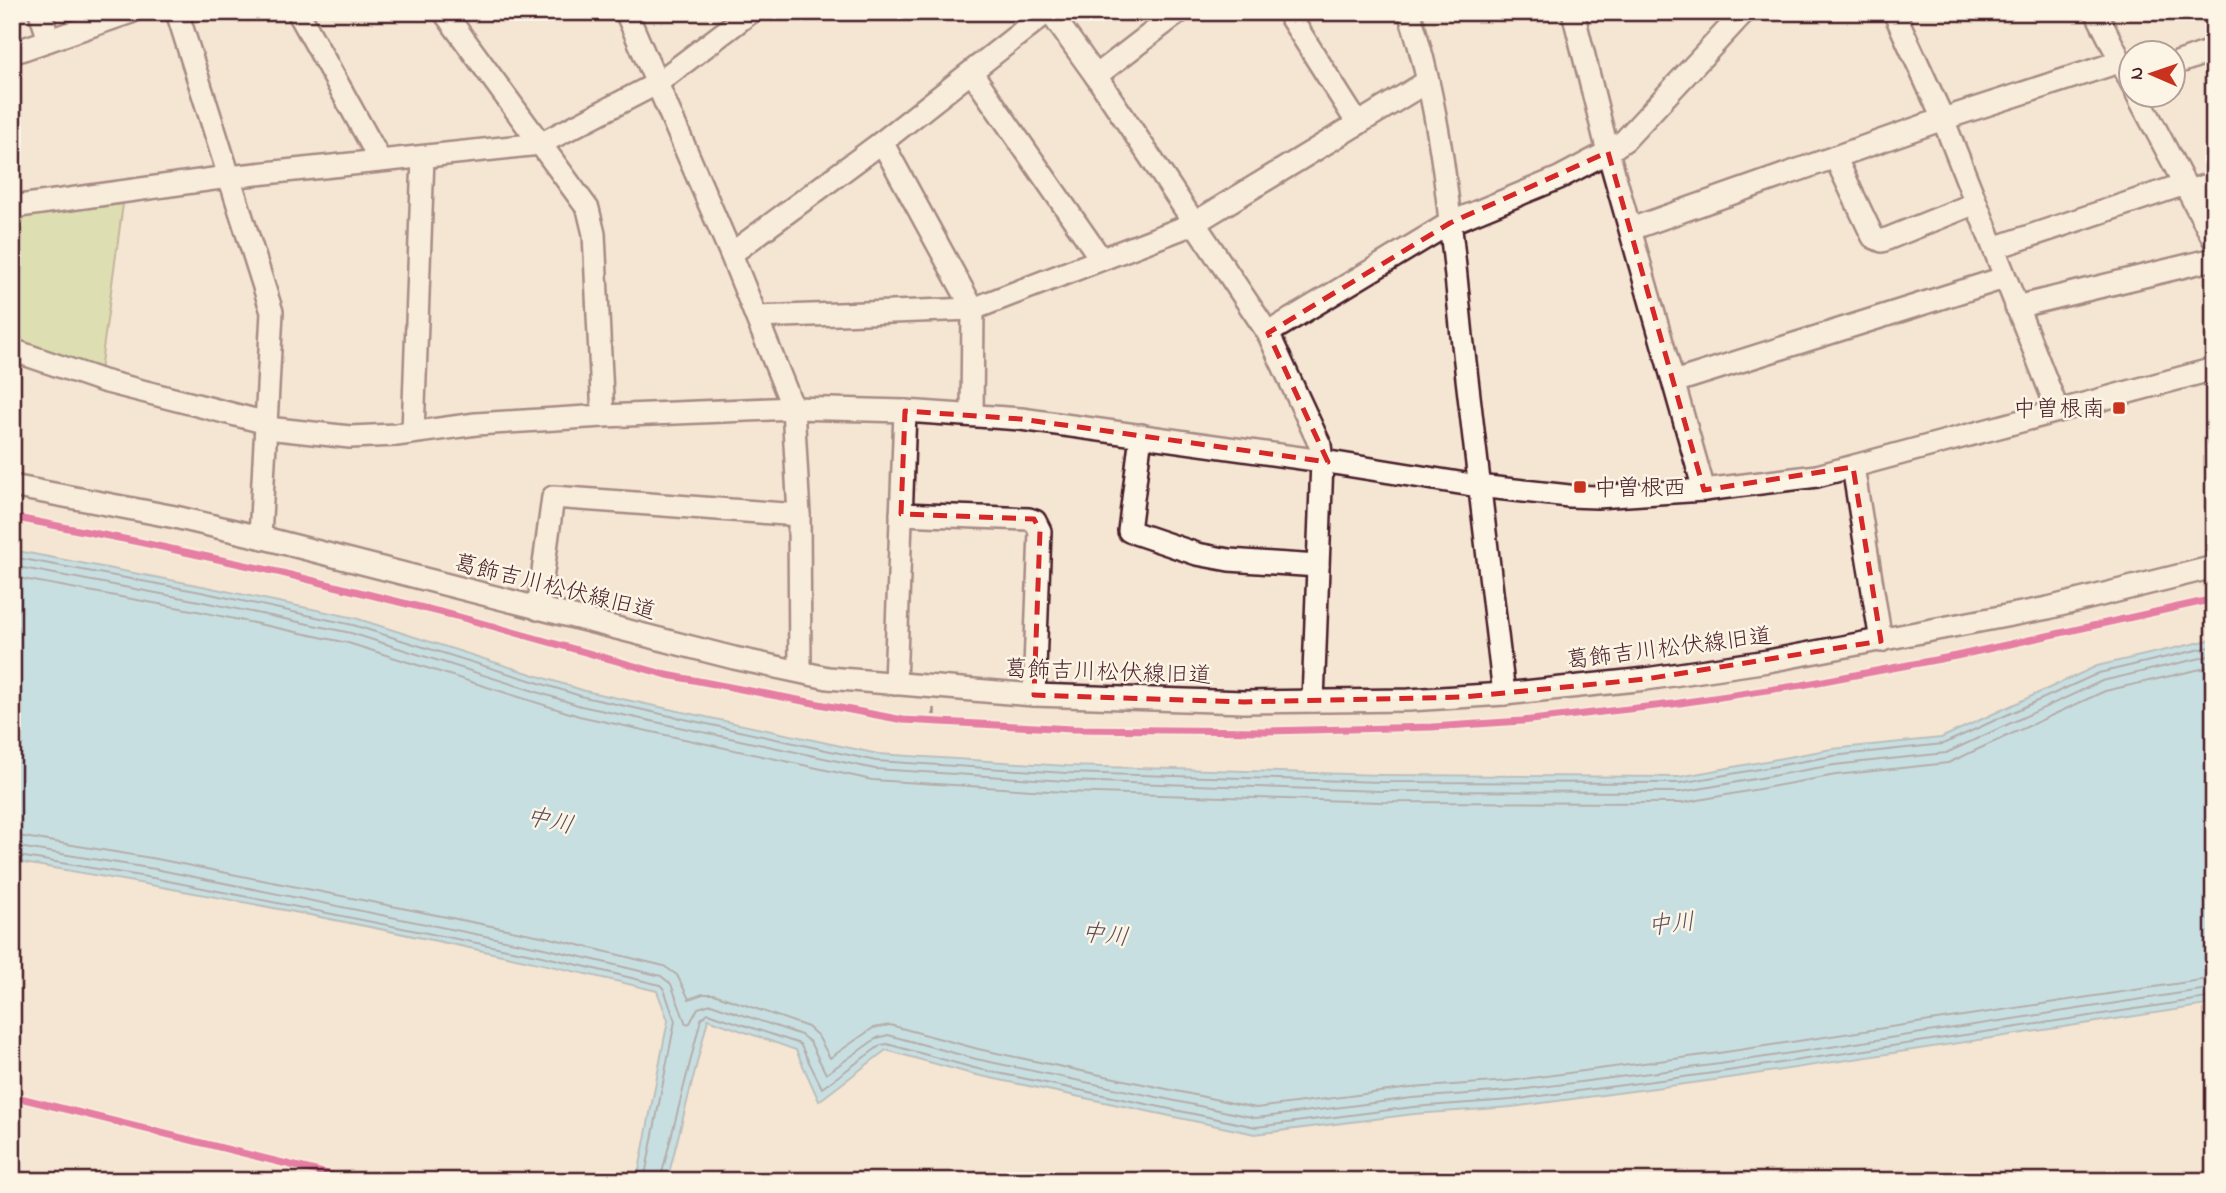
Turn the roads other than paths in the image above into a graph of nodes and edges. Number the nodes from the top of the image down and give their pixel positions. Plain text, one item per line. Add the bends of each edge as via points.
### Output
1 (40, 12) edge
2 (131, 12) edge
3 (177, 12) edge
4 (298, 12) edge
5 (444, 12) edge
6 (626, 12) edge
7 (751, 12) edge
8 (1048, 12) edge
9 (1179, 12) edge
10 (1287, 12) edge
11 (1409, 12) edge
12 (1573, 12) edge
13 (1744, 12) edge
14 (1894, 12) edge
15 (2096, 12) edge
16 (49, 40) junction
17 (2214, 50) edge
18 (12, 53) edge
19 (2118, 56) edge
20 (2188, 59) edge
21 (972, 73) junction
22 (1096, 76) junction
23 (1428, 81) junction
24 (2118, 83) edge
25 (656, 84) junction
26 (2145, 108) edge
27 (1943, 119) junction
28 (1358, 124) junction
29 (882, 142) junction
30 (540, 144) junction
31 (1608, 152) junction
32 (423, 157) junction
33 (1835, 157) junction
34 (380, 160) junction
35 (228, 177) junction
36 (2214, 183) edge
37 (2187, 188) junction
38 (1976, 203) junction
39 (12, 207) edge
40 (1451, 223) junction
41 (1193, 224) junction
42 (1631, 229) junction
43 (2214, 240) edge
44 (1994, 248) junction
45 (731, 254) junction
46 (1101, 259) junction
47 (2214, 259) edge
48 (2004, 278) junction
49 (2016, 307) junction
50 (973, 309) junction
51 (757, 317) junction
52 (1268, 333) junction
53 (12, 350) edge
54 (2214, 369) edge
55 (1674, 382) junction
56 (793, 408) junction
57 (905, 411) junction
58 (2058, 411) junction
59 (971, 415) junction
60 (603, 416) junction
61 (267, 426) junction
62 (413, 432) junction
63 (1141, 435) junction
64 (1322, 461) junction
65 (1853, 467) junction
66 (12, 486) edge
67 (1478, 486) junction
68 (1704, 490) junction
69 (901, 514) junction
70 (799, 515) junction
71 (260, 537) junction
72 (1318, 566) junction
73 (2214, 567) edge
74 (538, 609) junction
75 (1881, 641) junction
76 (800, 671) junction
77 (895, 684) junction
78 (1504, 694) junction
79 (1034, 695) junction
80 (1313, 701) junction

1 - 16 street
2 - 16 street
3 - 35 street
4 - 34 street
5 - 30 street
6 - 25 street
7 - 25 street
8 - 21 street
8 - 22 street
9 - 22 street
10 - 28 street
11 - 23 street
12 - 31 street
13 - 31 street via 1625,140
14 - 27 street
15 - 19 street
16 - 18 street
17 - 20 street
21 - 29 street
21 - 46 street
22 - 41 street
23 - 28 street
23 - 40 street
24 - 27 street
25 - 30 street
25 - 45 street
26 - 37 street
27 - 33 street
27 - 38 street
28 - 41 street
29 - 45 street
29 - 50 street
30 - 32 street
30 - 60 street via 588,209 594,234
31 - 40 street
31 - 42 street
32 - 34 street
32 - 62 street
33 - 38 street via 1873,237 1881,241
33 - 42 street
34 - 35 street
35 - 39 street
35 - 61 street via 272,312
36 - 37 street
37 - 43 street
37 - 44 street
38 - 44 street
40 - 52 street
40 - 67 street
41 - 46 street
41 - 52 street
42 - 55 street
44 - 48 street
45 - 51 street
46 - 50 street
47 - 49 street
48 - 49 street
48 - 55 street
49 - 58 street
50 - 51 street
50 - 59 street
51 - 56 street
52 - 64 street via 1320,445
53 - 61 street via 103,381
54 - 58 street
55 - 68 street
56 - 57 street
56 - 60 street
56 - 70 street
57 - 59 street
57 - 69 street
58 - 65 street
59 - 63 street
60 - 62 street
61 - 62 street via 351,437
61 - 71 street
63 - 64 street
63 - 72 street via 1129,531 1229,560
64 - 67 street
64 - 72 street
65 - 68 street
65 - 75 street
66 - 71 street, 葛飾吉川松伏線旧道
67 - 68 street via 1588,497
67 - 78 street
69 - 77 street
69 - 79 street via 1035,521 1040,531
70 - 74 street via 554,497
70 - 76 street
71 - 74 street, 葛飾吉川松伏線旧道
72 - 80 street
73 - 75 street, 葛飾吉川松伏線旧道 via 2048,608
74 - 76 street, 葛飾吉川松伏線旧道
75 - 78 street, 葛飾吉川松伏線旧道 via 1768,662
76 - 77 street, 葛飾吉川松伏線旧道
77 - 79 street, 葛飾吉川松伏線旧道
78 - 80 street, 葛飾吉川松伏線旧道
79 - 80 street, 葛飾吉川松伏線旧道

